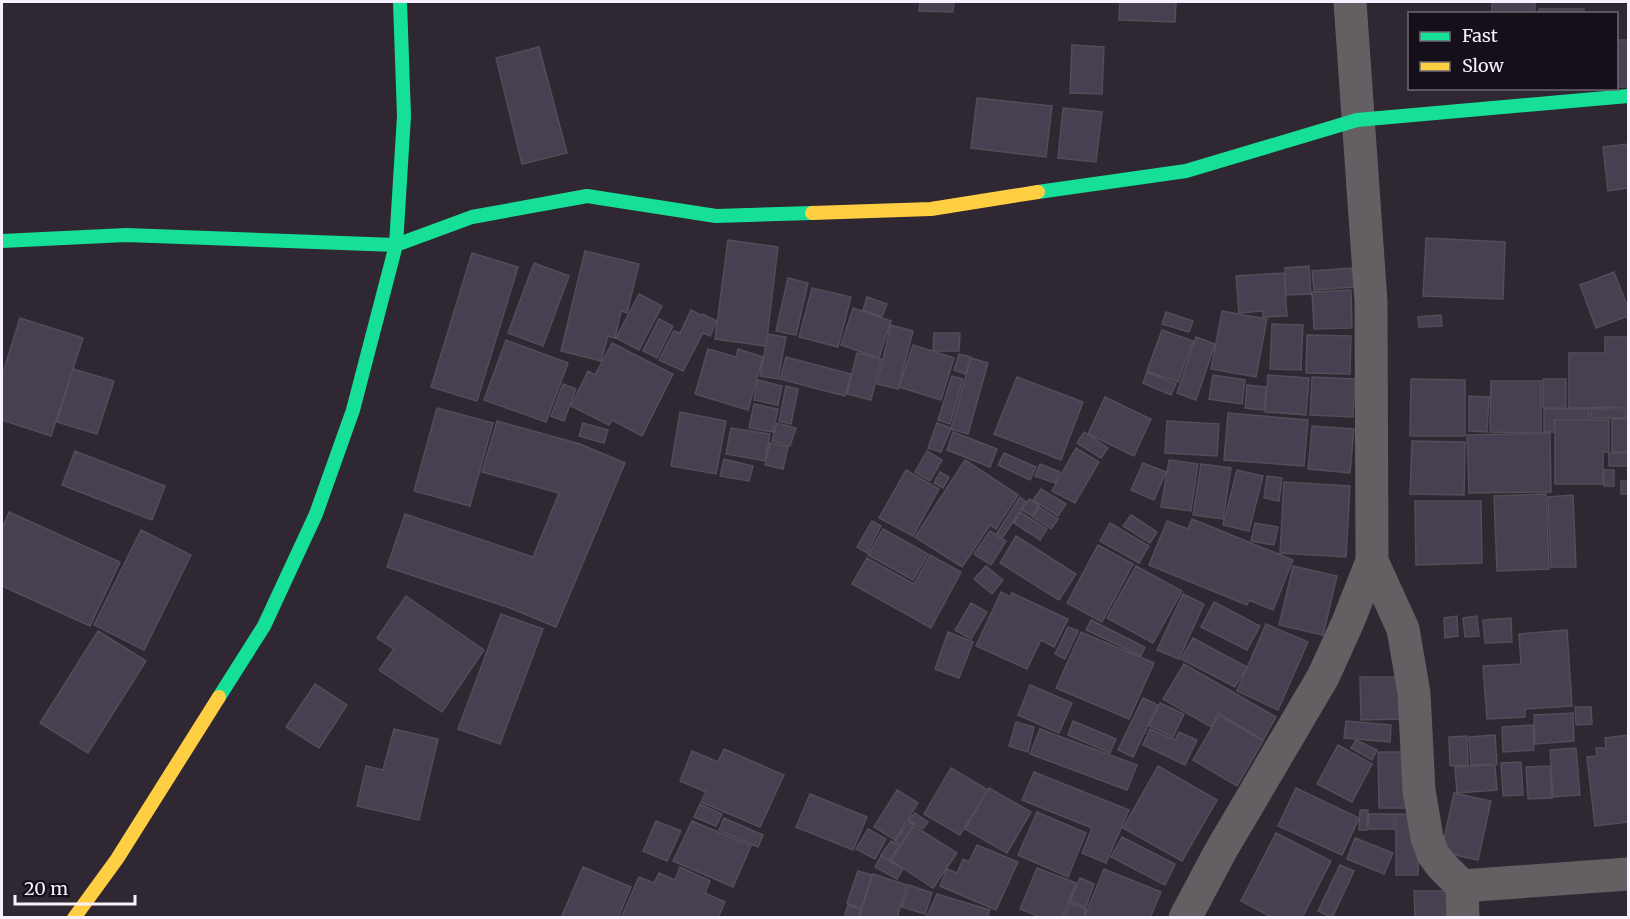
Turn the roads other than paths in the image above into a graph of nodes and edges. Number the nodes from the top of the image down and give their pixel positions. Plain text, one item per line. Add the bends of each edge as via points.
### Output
1 (400, 2) edge
2 (1350, 2) edge
3 (1629, 96) edge
4 (1357, 120) junction
5 (2, 241) edge
6 (396, 245) junction
7 (1372, 561) junction
8 (1629, 874) edge
9 (1462, 902) edge
10 (75, 918) edge
11 (1185, 918) edge

1 - 6 street via 404,116
2 - 4 street
3 - 4 street
4 - 6 street via 1186,171 931,209 716,216 587,196 472,216
4 - 7 street via 1371,302
5 - 6 street via 126,235
6 - 10 street via 353,410 316,514 264,626 117,859
7 - 9 street via 1403,629 1414,693 1419,790 1427,838
7 - 11 street via 1323,677
8 - 9 street

